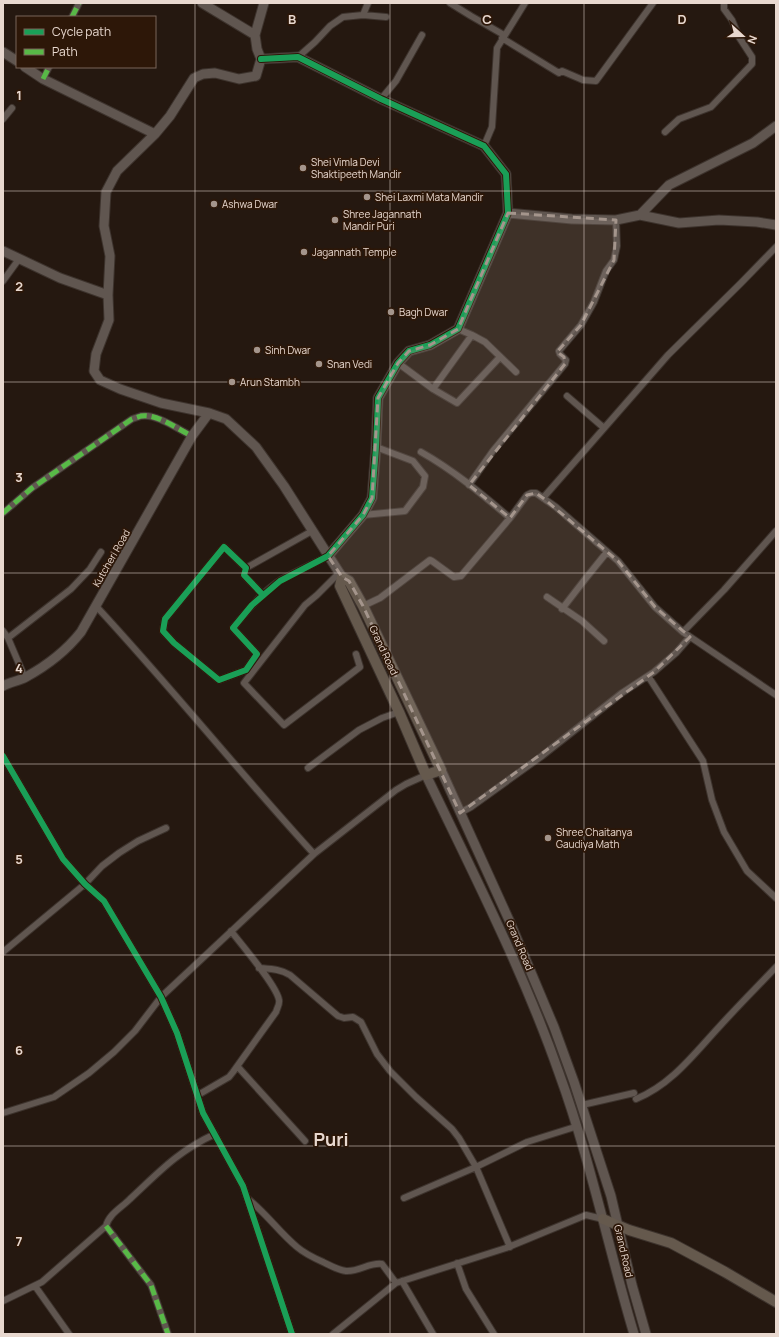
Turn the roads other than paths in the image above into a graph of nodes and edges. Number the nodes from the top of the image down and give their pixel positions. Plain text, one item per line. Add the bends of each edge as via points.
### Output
1 (79, 3) edge
2 (202, 3) edge
3 (264, 3) edge
4 (368, 3) edge
5 (450, 3) edge
6 (525, 3) edge
7 (653, 3) edge
8 (724, 3) edge
9 (362, 15) junction
10 (72, 16) edge
11 (386, 17) dead end
12 (422, 34) dead end
13 (255, 35) junction
14 (503, 36) junction
15 (3, 52) edge
16 (298, 57) junction
17 (261, 59) junction
18 (16, 60) edge
19 (26, 68) edge
20 (48, 68) edge
21 (43, 79) junction
22 (381, 99) junction
23 (12, 108) dead end
24 (3, 119) edge
25 (776, 126) edge
26 (665, 132) dead end
27 (155, 134) junction
28 (484, 146) junction
29 (508, 213) junction
30 (640, 215) junction
31 (616, 220) junction
32 (776, 225) edge
33 (776, 247) edge
34 (3, 251) edge
35 (19, 259) junction
36 (3, 281) edge
37 (108, 295) junction
38 (458, 329) junction
39 (472, 335) junction
40 (500, 357) junction
41 (398, 363) junction
42 (516, 372) dead end
43 (433, 389) junction
44 (567, 396) dead end
45 (209, 413) junction
46 (604, 428) junction
47 (192, 436) junction
48 (376, 447) junction
49 (421, 452) dead end
50 (469, 484) junction
51 (543, 498) junction
52 (3, 513) edge
53 (364, 515) junction
54 (510, 518) junction
55 (312, 531) junction
56 (776, 531) edge
57 (101, 552) dead end
58 (608, 552) junction
59 (328, 556) junction
60 (246, 568) junction
61 (341, 575) junction
62 (263, 596) junction
63 (547, 597) dead end
64 (96, 606) junction
65 (363, 606) junction
66 (562, 609) junction
67 (3, 631) edge
68 (683, 632) junction
69 (690, 637) junction
70 (8, 638) junction
71 (604, 641) dead end
72 (356, 654) dead end
73 (648, 676) junction
74 (25, 678) junction
75 (3, 686) edge
76 (776, 695) edge
77 (399, 712) junction
78 (3, 756) edge
79 (308, 768) dead end
80 (441, 770) junction
81 (426, 775) junction
82 (460, 813) junction
83 (166, 828) dead end
84 (314, 854) junction
85 (85, 884) junction
86 (776, 898) edge
87 (231, 931) junction
88 (3, 952) edge
89 (776, 967) edge
90 (260, 968) junction
91 (161, 997) junction
92 (238, 1067) junction
93 (198, 1095) junction
94 (582, 1105) junction
95 (3, 1113) edge
96 (578, 1126) junction
97 (215, 1134) junction
98 (305, 1141) dead end
99 (476, 1167) junction
100 (247, 1198) junction
101 (404, 1198) dead end
102 (603, 1218) junction
103 (618, 1225) junction
104 (106, 1226) junction
105 (510, 1247) junction
106 (457, 1263) junction
107 (399, 1282) junction
108 (34, 1286) junction
109 (3, 1301) edge
110 (776, 1302) edge
111 (69, 1334) edge
112 (168, 1334) edge
113 (292, 1334) edge
114 (333, 1334) edge
115 (433, 1334) edge
116 (494, 1334) edge
117 (634, 1334) edge
118 (646, 1334) edge

1 - 10 street
2 - 13 main road
3 - 13 main road
4 - 9 street
5 - 14 street
6 - 14 street
7 - 14 street via 596,81 583,80 562,71 559,73
8 - 26 street via 724,9 752,57 752,64 711,107 679,119
9 - 11 street
9 - 16 street via 343,17
12 - 22 street via 396,82
13 - 17 main road
14 - 28 street via 495,60 492,127
15 - 18 main road
16 - 17 main road
16 - 22 main road
17 - 27 main road via 256,76 239,79 215,73 194,78 170,116
19 - 21 main road
20 - 21 street
21 - 27 main road
22 - 28 main road
23 - 24 street
25 - 30 main road via 753,143 669,185
27 - 37 main road via 117,171 106,192 104,226 110,256
28 - 29 main road via 506,174
29 - 31 main road
29 - 38 main road
30 - 31 main road
30 - 32 main road via 680,223 719,220
31 - 50 street via 617,246 614,260 606,271 594,302 559,351 566,360 565,364
33 - 46 street via 668,355
34 - 35 main road
35 - 36 street
35 - 37 main road via 60,278
37 - 45 main road, Grand Road via 109,320 96,354 94,371 100,380 161,403
38 - 39 street
38 - 41 main road via 430,344 409,351
39 - 40 street via 485,342
39 - 43 street
40 - 42 street
40 - 43 street via 457,403
41 - 43 street
41 - 48 main road via 378,398
44 - 46 street
45 - 47 main road, Kutcheri Road
45 - 55 main road, Grand Road via 226,419 256,447
46 - 51 street
47 - 52 street via 150,416 132,419 32,488
47 - 64 main road, Kutcheri Road
48 - 53 main road via 372,498
48 - 53 street via 413,461 425,476 423,487 405,511
49 - 50 street
50 - 54 street
51 - 54 street via 536,493 530,493
51 - 58 street
53 - 59 main road
54 - 65 street via 461,576 454,577 430,560 380,598
55 - 59 main road, Grand Road
55 - 60 street
56 - 68 street
57 - 70 street via 72,589
58 - 66 street
58 - 68 street via 655,607
59 - 61 main road, Grand Road
59 - 62 street via 280,581
60 - 62 street via 244,575
60 - 62 street via 224,547 165,620 163,631 220,680 236,675 246,670 257,654 233,628
61 - 65 main road, Grand Road via 349,580
61 - 72 street via 305,605 244,683 284,725 360,667
61 - 77 main road, Grand Road via 340,586
63 - 66 street
64 - 74 main road, Kutcheri Road via 70,645 56,658
64 - 84 street
65 - 80 main road, Grand Road
66 - 71 street via 582,621
67 - 70 street
68 - 69 street
69 - 73 street
69 - 76 street
70 - 74 street
73 - 82 street via 606,705 542,756
73 - 86 street via 703,761 712,800 724,832 747,872
74 - 75 main road, Kutcheri Road
77 - 79 street via 359,730
77 - 81 main road, Grand Road
78 - 85 street via 63,859
80 - 81 main road
80 - 82 main road, Grand Road
81 - 84 street via 396,790
81 - 96 main road, Grand Road via 531,998
82 - 94 main road, Grand Road via 535,980
83 - 85 street via 119,853
84 - 87 street
85 - 88 street
85 - 91 street via 104,901
87 - 90 street
87 - 91 street
89 - 94 street via 664,1084 651,1093
90 - 92 street via 277,994 279,1005
90 - 99 street via 283,971 338,1016 353,1017 361,1022 382,1062 416,1098 452,1129
91 - 93 street via 177,1033
91 - 95 street via 135,1031 89,1073 54,1097
92 - 93 street via 229,1077
92 - 98 street
93 - 97 street via 203,1112
94 - 103 main road, Grand Road
96 - 99 street via 527,1142
96 - 102 main road, Grand Road
97 - 100 street
97 - 104 street via 182,1152 108,1218
99 - 101 street
99 - 105 street
100 - 107 street via 298,1248 313,1257 338,1270 347,1271 382,1264
100 - 113 street
102 - 103 main road
102 - 105 street via 586,1215
102 - 117 main road, Grand Road
103 - 110 main road via 671,1243
103 - 118 main road, Grand Road
104 - 108 street via 42,1282
104 - 112 street via 151,1285
105 - 106 street
106 - 107 street
106 - 116 street via 466,1289
107 - 114 street
107 - 115 street
108 - 109 street
108 - 111 street

